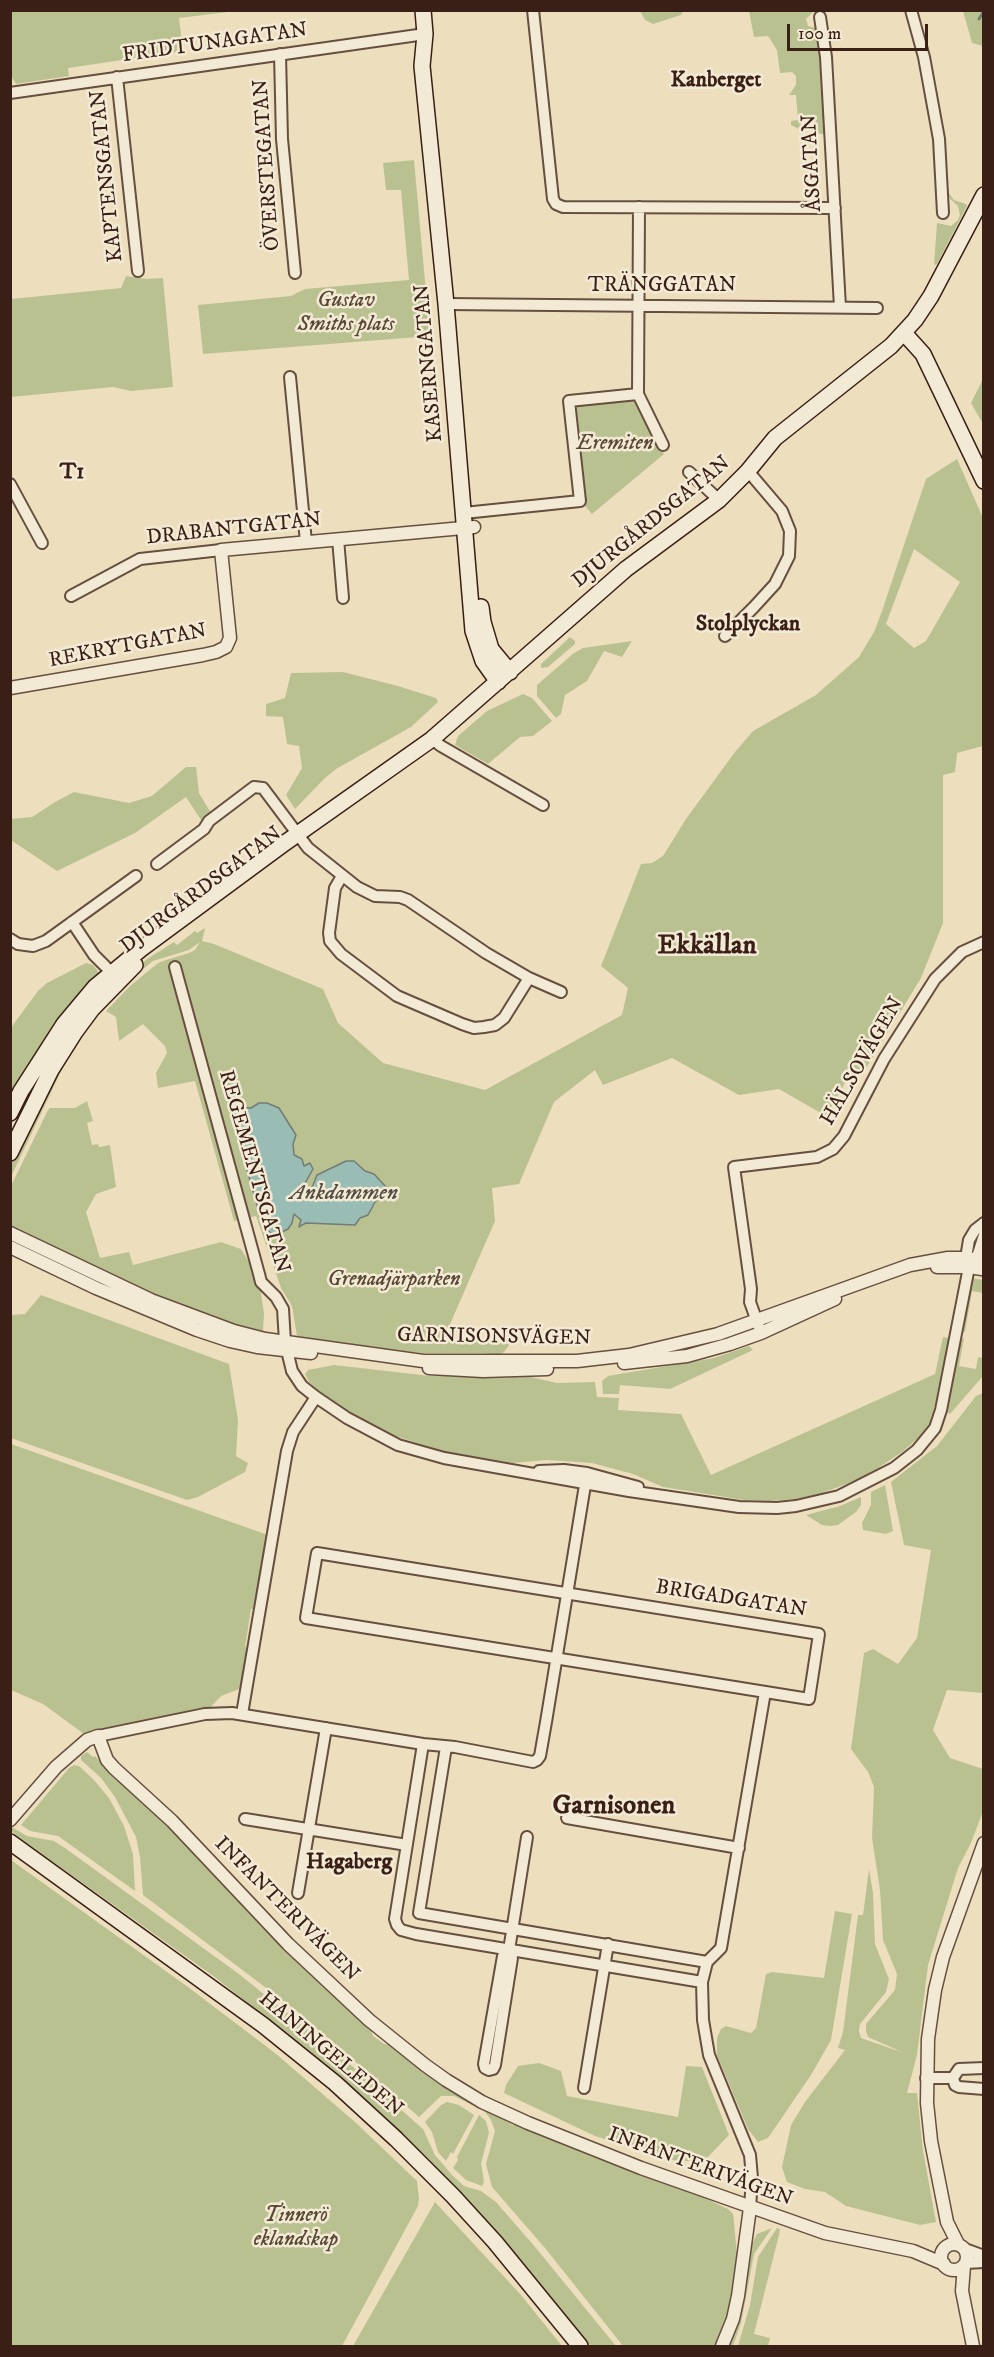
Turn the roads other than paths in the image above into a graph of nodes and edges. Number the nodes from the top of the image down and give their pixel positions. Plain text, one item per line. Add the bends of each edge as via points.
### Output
1 (423, 10) edge
2 (533, 10) edge
3 (911, 10) edge
4 (820, 17) dead end
5 (424, 34) junction
6 (280, 54) junction
7 (117, 77) junction
8 (10, 93) edge
9 (984, 195) edge
10 (639, 207) junction
11 (835, 208) junction
12 (943, 213) dead end
13 (138, 271) dead end
14 (294, 273) dead end
15 (450, 304) junction
16 (638, 306) junction
17 (840, 307) junction
18 (877, 308) dead end
19 (904, 333) junction
20 (290, 377) dead end
21 (638, 394) junction
22 (663, 445) dead end
23 (748, 471) junction
24 (689, 472) dead end
25 (984, 481) edge
26 (10, 484) edge
27 (718, 500) junction
28 (469, 520) junction
29 (338, 539) junction
30 (306, 542) junction
31 (42, 543) dead end
32 (221, 550) junction
33 (71, 596) dead end
34 (343, 598) dead end
35 (725, 636) dead end
36 (504, 677) junction
37 (10, 688) edge
38 (432, 739) junction
39 (543, 805) dead end
40 (300, 838) junction
41 (157, 864) dead end
42 (136, 876) dead end
43 (342, 876) junction
44 (72, 922) junction
45 (10, 939) edge
46 (984, 942) edge
47 (175, 967) dead end
48 (115, 976) junction
49 (529, 978) junction
50 (561, 992) dead end
51 (10, 1113) edge
52 (10, 1154) edge
53 (984, 1222) edge
54 (10, 1233) edge
55 (984, 1235) edge
56 (10, 1247) edge
57 (976, 1263) edge
58 (757, 1320) junction
59 (761, 1333) junction
60 (286, 1346) junction
61 (316, 1397) junction
62 (586, 1478) junction
63 (568, 1594) junction
64 (556, 1658) junction
65 (765, 1692) junction
66 (242, 1714) junction
67 (326, 1728) junction
68 (98, 1736) junction
69 (423, 1744) junction
70 (446, 1747) junction
71 (15, 1815) edge
72 (567, 1818) dead end
73 (245, 1819) dead end
74 (309, 1829) junction
75 (526, 1837) dead end
76 (10, 1842) edge
77 (984, 1843) edge
78 (406, 1845) junction
79 (739, 1848) junction
80 (980, 1864) edge
81 (298, 1893) dead end
82 (419, 1913) junction
83 (513, 1929) junction
84 (416, 1934) junction
85 (608, 1944) junction
86 (509, 1950) junction
87 (707, 1962) junction
88 (605, 1966) junction
89 (504, 1979) junction
90 (702, 1982) junction
91 (984, 2068) edge
92 (926, 2078) junction
93 (952, 2078) junction
94 (584, 2088) dead end
95 (984, 2089) edge
96 (750, 2208) junction
97 (947, 2222) junction
98 (962, 2246) junction
99 (944, 2248) junction
100 (913, 2251) junction
101 (984, 2256) edge
102 (984, 2262) edge
103 (965, 2264) junction
104 (946, 2266) junction
105 (962, 2292) junction
106 (580, 2346) edge
107 (722, 2346) edge
108 (973, 2346) edge

1 - 5 main road, KASERNGATAN
2 - 10 street via 554,202 563,207
3 - 12 street via 939,140
4 - 11 street, ÅSGATAN
5 - 6 street, FRIDTUNAGATAN
5 - 15 main road, KASERNGATAN via 422,66
6 - 7 street, FRIDTUNAGATAN
6 - 14 street, ÖVERSTEGATAN via 282,139
7 - 8 street, FRIDTUNAGATAN
7 - 13 street, KAPTENSGATAN
9 - 19 main road, DJURGÅRDSGATAN via 936,287
10 - 11 street
10 - 16 street
11 - 17 street, ÅSGATAN
15 - 16 street, TRÄNGGATAN
15 - 28 main road, KASERNGATAN
16 - 17 street, TRÄNGGATAN
16 - 21 street
17 - 18 street, TRÄNGGATAN
19 - 23 main road, DJURGÅRDSGATAN via 775,438
19 - 25 main road via 923,354
20 - 30 street
21 - 22 street
21 - 28 street via 569,401 580,501
23 - 27 main road, DJURGÅRDSGATAN
23 - 35 street via 782,511 790,531 789,556 775,584
24 - 27 street
26 - 31 street
27 - 36 main road, DJURGÅRDSGATAN via 626,569
28 - 29 street, DRABANTGATAN
28 - 36 main road, KASERNGATAN via 476,642 486,666
29 - 30 street, DRABANTGATAN
29 - 34 street, DRABANTGATAN
30 - 32 street, DRABANTGATAN
32 - 33 street, DRABANTGATAN via 140,559
32 - 37 street, REKRYTGATAN via 230,638 226,647 203,655
36 - 38 main road, DJURGÅRDSGATAN
38 - 39 street
38 - 40 main road, DJURGÅRDSGATAN via 368,795
40 - 41 street via 265,789 256,787
40 - 43 street, DJURGÅRDSGATAN via 314,855
40 - 48 main road, DJURGÅRDSGATAN
42 - 44 street
43 - 49 street, DJURGÅRDSGATAN via 375,896 408,900
43 - 49 street via 335,888 330,941 341,954 397,996 462,1024 484,1027 504,1018
44 - 45 street via 33,946
44 - 48 street via 94,955
46 - 58 street, HÄLSOVÄGEN via 962,952 935,979 833,1149 818,1157 734,1167 750,1289 759,1309
47 - 60 street, REGEMENTSGATAN via 261,1282 283,1309
48 - 51 main road, DJURGÅRDSGATAN via 88,995 59,1031
48 - 52 main road, DJURGÅRDSGATAN via 64,1049
49 - 50 street, DJURGÅRDSGATAN
53 - 57 street via 969,1240
54 - 60 street, GARNISONSVÄGEN via 151,1300
55 - 57 street
56 - 60 street, GARNISONSVÄGEN via 196,1330 244,1345
57 - 58 street, GARNISONSVÄGEN via 924,1261
57 - 59 street, GARNISONSVÄGEN via 883,1278
57 - 62 street, REGEMENTSGATAN via 939,1420 927,1439 894,1468 839,1496 777,1508 739,1507 650,1493 621,1481
58 - 59 street, HÄLSOVÄGEN
58 - 60 street, GARNISONSVÄGEN via 651,1351 577,1361 423,1361
59 - 60 street, GARNISONSVÄGEN via 705,1352 672,1358 483,1371 420,1367
60 - 61 street, REGEMENTSGATAN via 292,1371
61 - 62 street, REGEMENTSGATAN via 346,1418 430,1455 530,1473 556,1470
61 - 66 street via 293,1432 287,1451
62 - 63 street
63 - 64 street
63 - 64 street, BRIGADGATAN via 317,1553 306,1618
63 - 65 street, BRIGADGATAN via 819,1634 809,1700
64 - 65 street, BRIGADGATAN
64 - 70 street via 537,1760
65 - 79 street
66 - 67 street
66 - 68 street via 205,1714
67 - 69 street
67 - 74 street
68 - 71 street via 87,1740 56,1767
68 - 96 street, INFANTERIVÄGEN via 114,1768 172,1821 288,1944 425,2066 476,2098 528,2123
69 - 70 street
69 - 78 street
70 - 82 street
72 - 79 street
73 - 74 street
74 - 78 street
74 - 81 street
75 - 83 street
76 - 106 main road, HANINGELEDEN via 263,2025 335,2084 453,2196
77 - 80 street
78 - 84 street via 395,1919 401,1930
79 - 87 street via 721,1948
80 - 92 street via 937,1979
82 - 83 street
82 - 84 street
83 - 85 street
83 - 86 street
84 - 86 street
85 - 87 street
85 - 88 street
86 - 88 street
86 - 89 street via 512,1958
87 - 90 street
88 - 90 street
88 - 94 street
89 - 89 street via 484,2064 489,2070 495,2065
90 - 96 street via 709,2055 750,2155
91 - 93 street via 958,2069
92 - 93 street
92 - 97 street via 931,2141
93 - 95 street via 959,2087
96 - 100 street, INFANTERIVÄGEN via 825,2233
96 - 107 street via 738,2296
97 - 98 street
97 - 99 street
98 - 99 street via 950,2244
98 - 101 street
98 - 103 street via 968,2257
99 - 100 street, INFANTERIVÄGEN
99 - 104 street via 941,2257
100 - 104 street, INFANTERIVÄGEN
102 - 103 street
103 - 104 street via 956,2270
103 - 105 street
104 - 105 street
105 - 108 street

